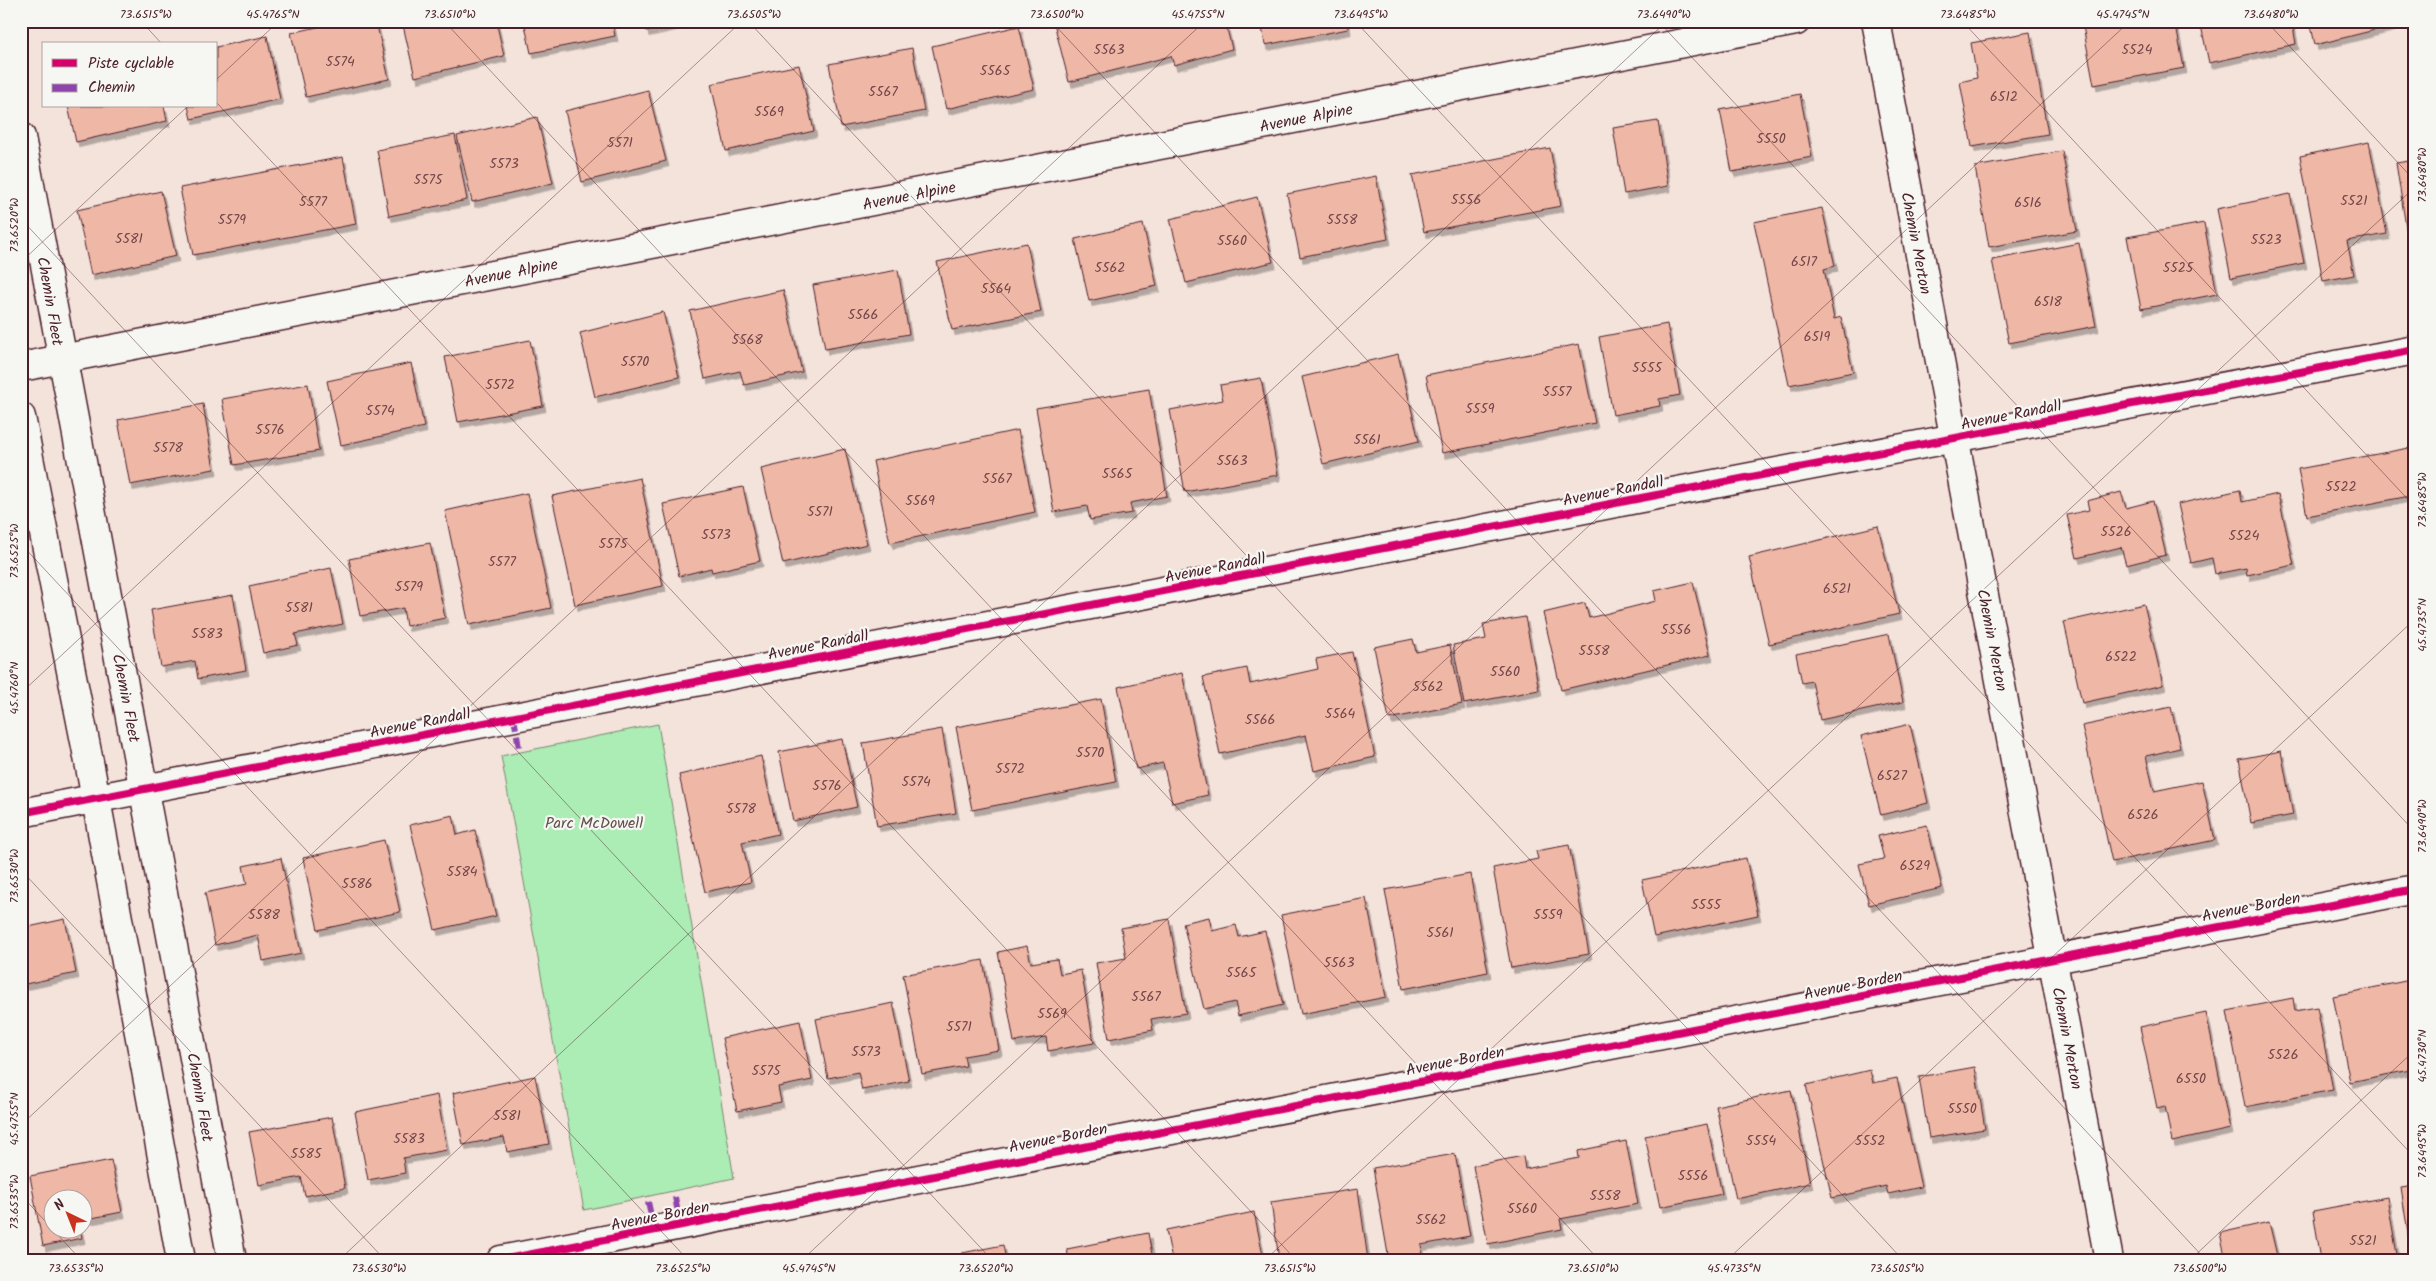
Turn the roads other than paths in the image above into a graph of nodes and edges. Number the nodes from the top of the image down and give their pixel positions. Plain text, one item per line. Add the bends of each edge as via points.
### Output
1 (1796, 21) edge
2 (1876, 21) edge
3 (21, 137) edge
4 (2415, 350) edge
5 (62, 360) junction
6 (21, 367) edge
7 (21, 417) edge
8 (1954, 439) junction
9 (145, 789) junction
10 (96, 799) junction
11 (21, 813) edge
12 (2415, 889) edge
13 (2053, 959) junction
14 (182, 1260) edge
15 (232, 1260) edge
16 (501, 1260) edge
17 (2109, 1260) edge

1 - 5 street, Avenue Alpine
2 - 8 street, Chemin Merton
3 - 5 street, Chemin Fleet
4 - 8 street, Avenue Randall
5 - 6 street, Avenue Alpine
5 - 9 street, Chemin Fleet
7 - 10 street
8 - 9 street, Avenue Randall
8 - 13 street, Chemin Merton
9 - 10 street, Avenue Randall
9 - 15 street, Chemin Fleet
10 - 11 street, Avenue Randall
10 - 14 street
12 - 13 street, Avenue Borden
13 - 16 street, Avenue Borden
13 - 17 street, Chemin Merton

